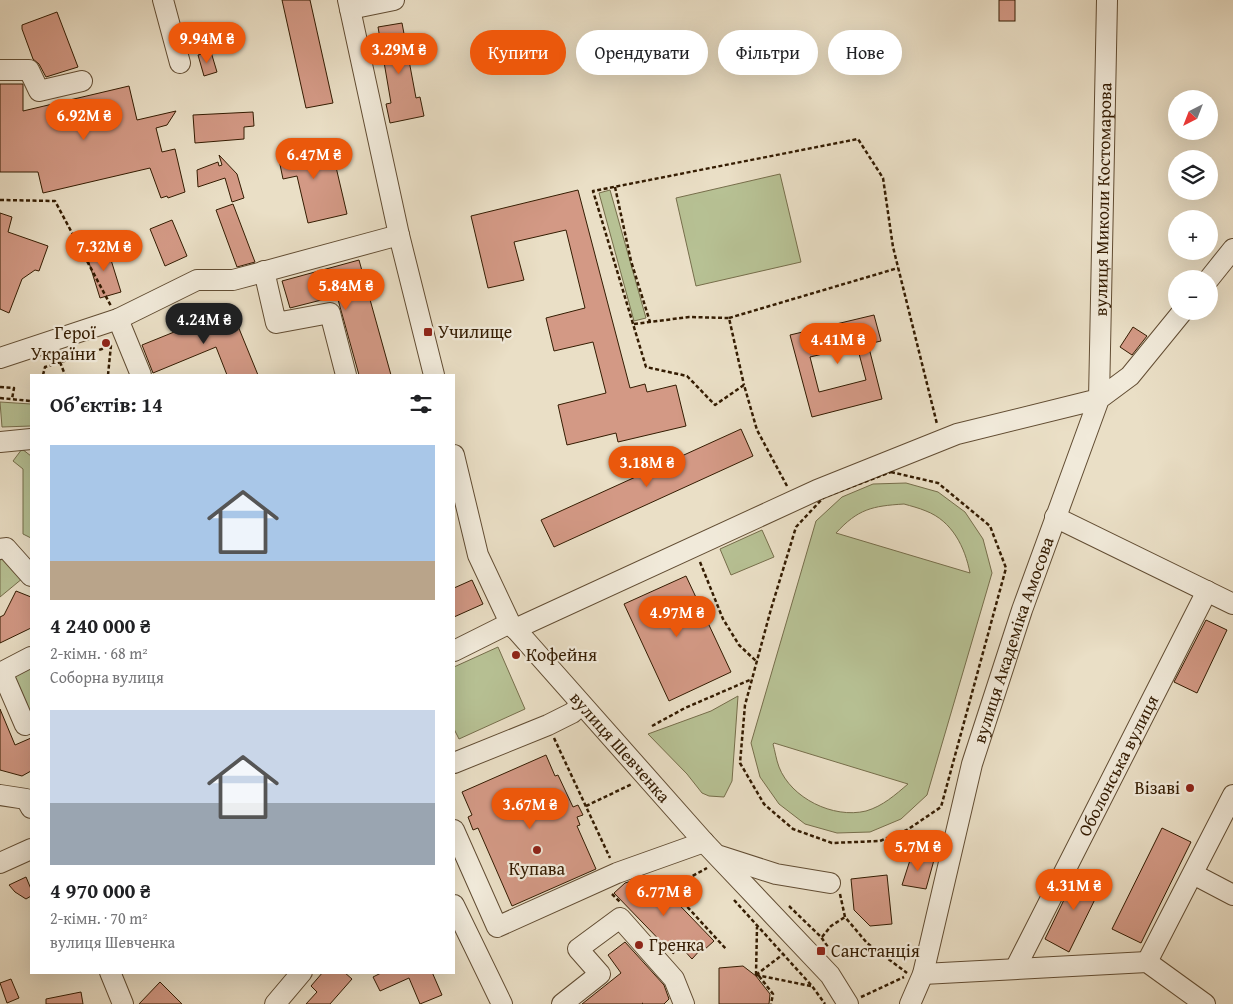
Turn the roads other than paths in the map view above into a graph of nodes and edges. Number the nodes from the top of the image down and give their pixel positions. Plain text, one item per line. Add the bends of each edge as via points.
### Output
1 (162, 0) edge
2 (394, 0) edge
3 (1107, 0) edge
4 (349, 5) edge
5 (180, 64) dead end
6 (0, 70) edge
7 (82, 81) dead end
8 (399, 235) junction
9 (1233, 249) edge
10 (1216, 270) edge
11 (264, 271) junction
12 (118, 319) junction
13 (1176, 320) edge
14 (0, 358) edge
15 (140, 374) edge
16 (346, 374) edge
17 (434, 374) edge
18 (1099, 399) junction
19 (30, 439) edge
20 (0, 442) edge
21 (455, 459) edge
22 (1055, 517) junction
23 (0, 549) edge
24 (28, 566) edge
25 (1207, 591) junction
26 (1233, 604) edge
27 (512, 626) junction
28 (455, 651) edge
29 (30, 658) edge
30 (581, 705) junction
31 (30, 722) edge
32 (455, 763) edge
33 (0, 794) edge
34 (1233, 795) edge
35 (30, 801) edge
36 (455, 832) edge
37 (30, 849) edge
38 (710, 855) junction
39 (0, 863) edge
40 (1193, 874) junction
41 (830, 883) road end
42 (1233, 895) edge
43 (455, 910) edge
44 (458, 926) edge
45 (1146, 962) junction
46 (1015, 969) junction
47 (111, 974) edge
48 (300, 974) edge
49 (923, 974) junction
50 (123, 1004) edge
51 (276, 1004) edge
52 (502, 1004) edge
53 (562, 1004) edge
54 (684, 1004) edge
55 (848, 1004) edge
56 (910, 1004) edge
57 (1205, 1004) edge

1 - 5 street
2 - 4 street
3 - 18 street, вулиця Миколи Костомарова
4 - 8 street
6 - 7 street via 29,70 39,91
8 - 11 street
8 - 17 street
9 - 10 street
11 - 12 street via 232,280 197,280
11 - 16 street via 276,323 330,313
12 - 14 street
12 - 15 street via 119,343
13 - 18 street via 1130,376
18 - 22 street, вулиця Академіка Амосова
18 - 27 street via 949,437 795,500
19 - 20 street
21 - 27 street, вулиця Шевченка via 478,555
22 - 25 street
22 - 49 street, вулиця Академіка Амосова via 972,764
23 - 24 street via 6,548
25 - 26 street
25 - 46 street, Оболонська вулиця
27 - 28 street
27 - 30 street, вулиця Шевченка
29 - 31 street via 2,672 25,725
30 - 32 street via 548,725
30 - 38 street, вулиця Шевченка
33 - 35 street
34 - 40 street
36 - 38 street via 497,927 616,880
37 - 39 street
38 - 41 street via 776,874
38 - 55 street, вулиця Шевченка via 830,974
40 - 42 street
40 - 45 street
43 - 44 street
44 - 52 street
45 - 46 street
45 - 57 street
46 - 49 street
47 - 50 street
48 - 51 street
49 - 56 street, вулиця Академіка Амосова
53 - 54 street via 600,974 578,949 620,918 674,979

